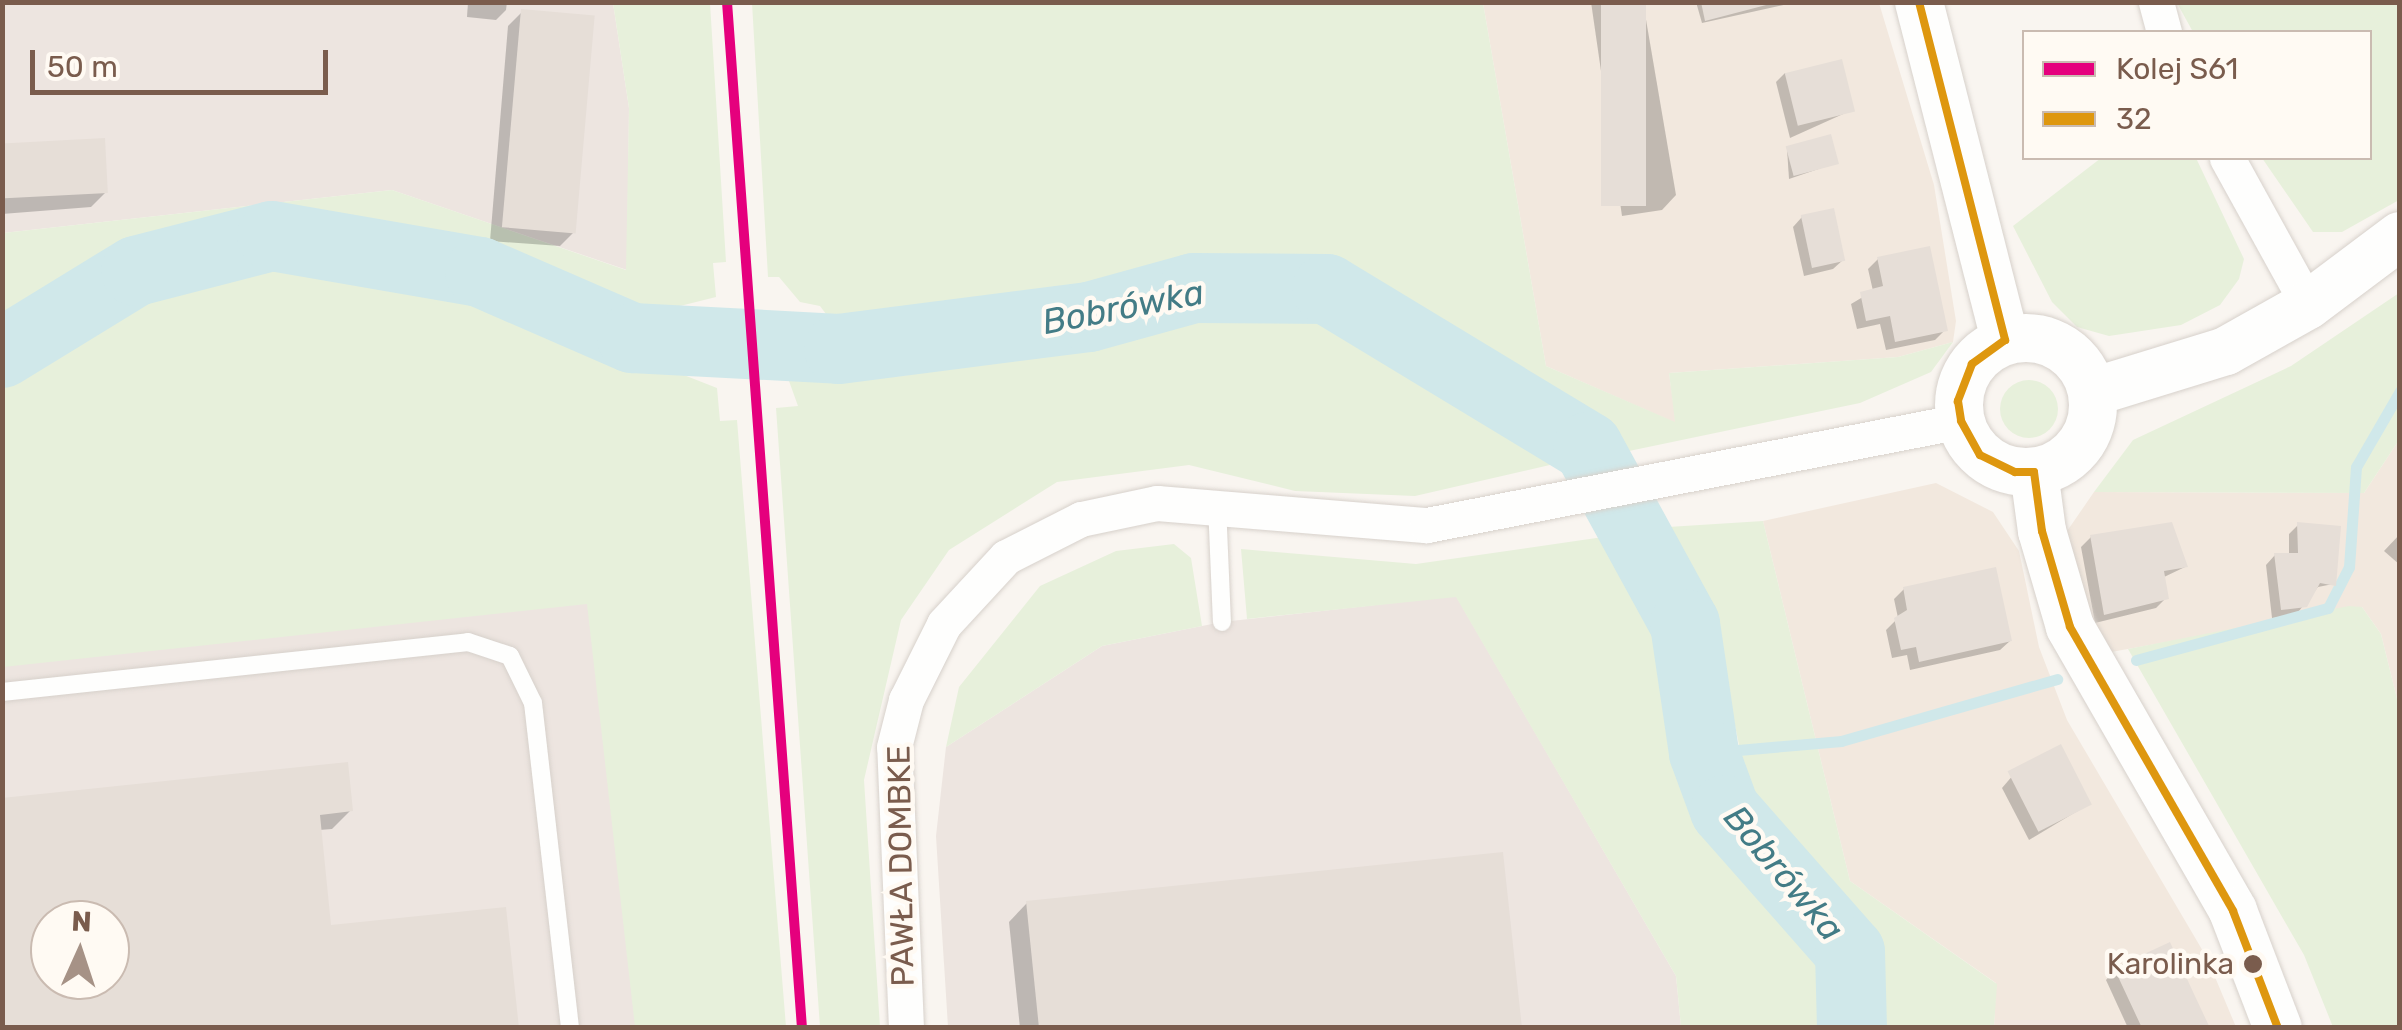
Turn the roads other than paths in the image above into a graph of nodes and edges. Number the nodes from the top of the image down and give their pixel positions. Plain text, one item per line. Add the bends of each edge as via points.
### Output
1 (1918, 2) edge
2 (2156, 2) edge
3 (2163, 30) edge
4 (2229, 160) edge
5 (2400, 236) edge
6 (2308, 304) junction
7 (2005, 340) junction
8 (2093, 392) junction
9 (1960, 421) junction
10 (2034, 472) junction
11 (1216, 504) junction
12 (1222, 622) dead end
13 (2, 692) edge
14 (570, 1028) edge
15 (906, 1028) edge
16 (2278, 1028) edge

1 - 7 street
2 - 3 street
4 - 6 street
5 - 6 street
6 - 8 street via 2226,350
7 - 8 street via 2039,339 2070,353
7 - 9 street via 1987,349 1963,381
8 - 10 street via 2090,425 2074,453
9 - 10 street via 1980,455 2015,472
9 - 11 street, PAWŁA DOMBKE via 1530,507 1385,526
10 - 16 street via 2042,530 2070,626 2233,911
11 - 12 lane
11 - 15 street, PAWŁA DOMBKE via 1157,503 1081,519 1006,557 944,624 906,700 894,747
13 - 14 lane via 468,642 510,656 532,702

